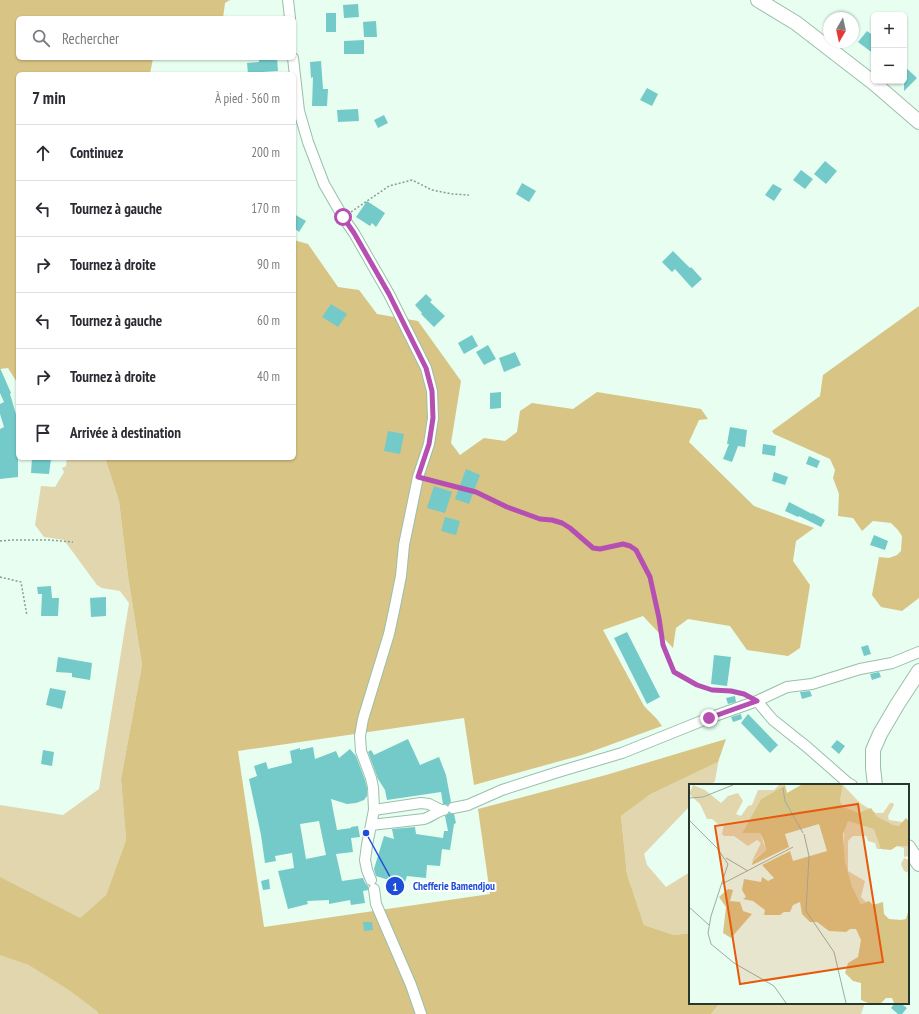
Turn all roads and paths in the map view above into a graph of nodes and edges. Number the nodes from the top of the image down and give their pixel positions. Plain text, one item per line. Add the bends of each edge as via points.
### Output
1 (288, 0) edge
2 (758, 0) edge
3 (290, 16) edge
4 (293, 60) edge
5 (295, 72) edge
6 (296, 84) edge
7 (919, 122) edge
8 (469, 195) dead end
9 (343, 217) junction
10 (418, 477) junction
11 (0, 541) edge
12 (73, 542) dead end
13 (0, 577) edge
14 (27, 616) dead end
15 (919, 652) edge
16 (919, 670) edge
17 (757, 701) junction
18 (850, 784) edge
19 (875, 784) edge
20 (446, 809) junction
21 (374, 810) junction
22 (371, 825) junction
23 (909, 849) edge
24 (919, 864) edge
25 (421, 1014) edge

1 - 3 street
2 - 7 main road via 796,23 875,84
4 - 5 street
6 - 9 street via 299,111 308,142 324,184
8 - 9 path via 432,190 412,180 389,186
9 - 10 street via 389,294 426,368 432,391 433,418 429,444
10 - 17 path via 476,492 540,519 562,523 593,548 623,544 630,546 636,550 650,577 663,645 674,672 697,685 712,690 744,694
10 - 21 street via 395,606 360,736 361,751 371,778
11 - 12 path
13 - 14 path via 21,582
15 - 17 street via 892,663 860,669 812,684 787,687
16 - 19 main road via 873,750
17 - 18 street via 773,720
17 - 20 street via 622,753
20 - 21 street via 422,803
20 - 22 street via 424,819
21 - 22 street
22 - 25 street via 365,860 366,870 376,904
23 - 24 main road

